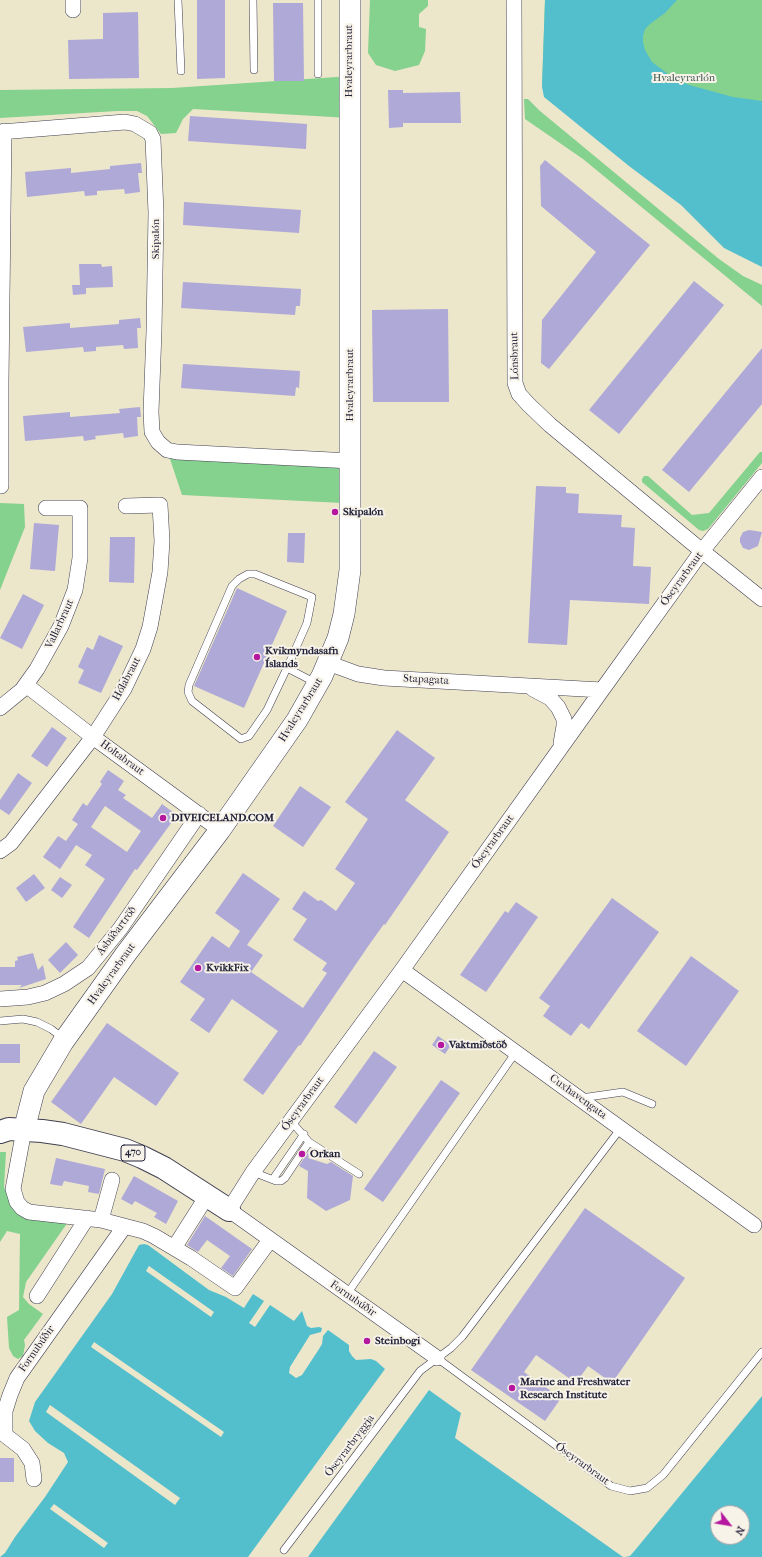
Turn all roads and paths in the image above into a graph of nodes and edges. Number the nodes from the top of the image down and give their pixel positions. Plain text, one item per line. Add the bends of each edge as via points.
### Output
1 (178, 0) edge
2 (253, 0) edge
3 (318, 0) edge
4 (350, 0) edge
5 (514, 0) edge
6 (254, 70) dead end
7 (181, 71) dead end
8 (318, 74) dead end
9 (2, 132) edge
10 (351, 461) junction
11 (762, 477) edge
12 (1, 486) edge
13 (126, 506) dead end
14 (46, 508) dead end
15 (702, 552) junction
16 (762, 599) edge
17 (328, 663) junction
18 (287, 668) junction
19 (318, 684) junction
20 (26, 685) junction
21 (526, 686) junction
22 (602, 690) junction
23 (0, 708) edge
24 (93, 737) junction
25 (559, 750) junction
26 (199, 814) junction
27 (220, 830) junction
28 (0, 851) edge
29 (402, 970) junction
30 (0, 999) edge
31 (0, 1021) edge
32 (65, 1039) junction
33 (516, 1052) junction
34 (579, 1098) junction
35 (652, 1104) dead end
36 (291, 1121) junction
37 (621, 1128) junction
38 (24, 1130) junction
39 (0, 1132) edge
40 (304, 1134) junction
41 (309, 1142) junction
42 (0, 1145) edge
43 (254, 1172) junction
44 (359, 1174) dead end
45 (112, 1180) dead end
46 (273, 1180) junction
47 (207, 1196) junction
48 (229, 1210) junction
49 (94, 1219) junction
50 (124, 1227) junction
51 (758, 1227) edge
52 (270, 1240) junction
53 (174, 1248) junction
54 (347, 1294) junction
55 (37, 1296) dead end
56 (762, 1352) edge
57 (437, 1358) junction
58 (2, 1435) edge
59 (34, 1479) dead end
60 (284, 1550) dead end

1 - 7 lane
2 - 6 lane
3 - 8 lane
4 - 10 street, Hvaleyrarbraut
5 - 15 street, Lónsbraut via 515,383 523,399 550,425
9 - 10 street, Skipalón via 125,122 150,133 154,152 156,213 152,432 158,442 167,450 177,452
9 - 12 street, Skipalón
10 - 17 street, Hvaleyrarbraut via 350,570 343,619
11 - 15 street, Óseyrarbraut
13 - 24 street, Hólabraut via 160,505 162,551 158,583 150,627 139,659 124,689
14 - 20 street, Vallarbraut via 80,508 79,566 64,619 49,650
15 - 16 street, Lónsbraut
15 - 22 street, Óseyrarbraut
17 - 19 street, Hvaleyrarbraut
17 - 21 street, Stapagata via 378,678
18 - 18 lane via 307,623 312,596 255,574 239,578 232,586 189,686 188,692 192,701 241,739 249,736 267,710
18 - 19 lane
19 - 27 street, Hvaleyrarbraut via 297,720
20 - 23 street, Vallarbraut
20 - 24 street, Holtabraut
21 - 22 street, Stapagata
21 - 25 street, Stapagata via 550,698 561,712 564,733
22 - 25 street, Óseyrarbraut
24 - 26 street, Holtabraut
24 - 28 street, Hólabraut via 11,843
25 - 29 street, Óseyrarbraut
26 - 27 street, Holtabraut
26 - 30 street, Ásbúðartröð via 120,929 88,968 45,993
27 - 32 street, Hvaleyrarbraut
29 - 33 street, Cuxhavengata
29 - 36 street, Óseyrarbraut
31 - 32 lane via 23,1019 37,1022
32 - 38 street, Hvaleyrarbraut via 34,1091
33 - 34 street, Cuxhavengata
33 - 54 lane
34 - 35 lane via 623,1092
34 - 37 street, Cuxhavengata
36 - 40 lane
36 - 43 street, Óseyrarbraut
37 - 51 street, Cuxhavengata
37 - 57 lane, Óseyrarbryggja via 462,1336
38 - 39 main road, Fornubúðir / 470 via 9,1129
38 - 42 main road
38 - 47 main road, Fornubúðir / 470 via 63,1134 136,1154 164,1168
38 - 49 street via 13,1189 16,1202 29,1212
40 - 41 lane
40 - 46 lane
41 - 44 lane
41 - 46 lane via 285,1178 276,1182
43 - 46 lane
43 - 48 street, Óseyrarbraut
45 - 49 street
47 - 48 main road, Fornubúðir / 470
47 - 53 street
48 - 52 street, Fornubúðir
49 - 50 street
49 - 55 street
50 - 53 street via 154,1236
50 - 58 street, Fornubúðir via 17,1378 5,1411
52 - 53 street via 235,1288
52 - 54 street, Fornubúðir
54 - 57 street, Fornubúðir
56 - 57 lane, Óseyrarbraut via 663,1475 647,1488 630,1491 611,1486
57 - 60 lane, Óseyrarbryggja via 420,1371
58 - 59 street, Fornubúðir via 23,1449 32,1463

